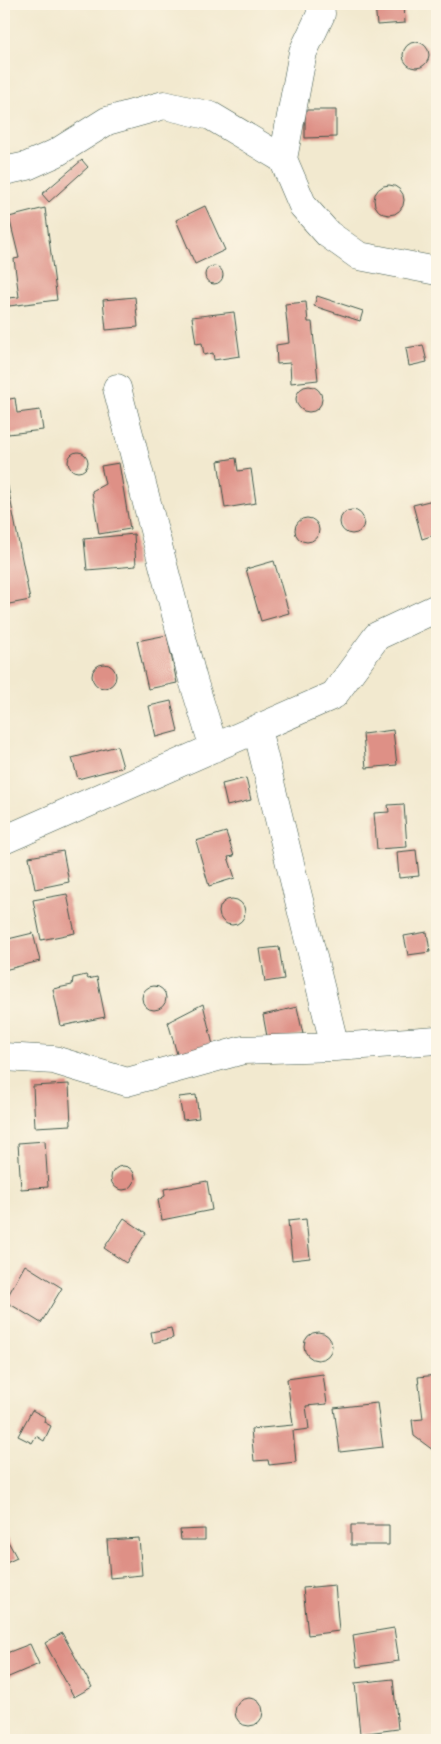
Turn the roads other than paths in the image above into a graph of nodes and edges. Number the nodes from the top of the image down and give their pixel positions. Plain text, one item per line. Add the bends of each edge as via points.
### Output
1 (320, 4) edge
2 (283, 159) junction
3 (4, 172) edge
4 (437, 272) edge
5 (117, 388) dead end
6 (437, 608) edge
7 (257, 729) junction
8 (214, 748) junction
9 (4, 840) edge
10 (437, 1040) edge
11 (335, 1047) junction
12 (4, 1057) edge

1 - 2 street via 321,14 303,52
2 - 3 street via 211,116 164,105 108,122 56,153
2 - 4 street via 303,206 328,234 359,256
5 - 8 street via 193,680
6 - 7 street via 377,636 334,695
7 - 8 street
7 - 11 street
8 - 9 street
10 - 11 street
11 - 12 street via 243,1050 127,1082 54,1060

